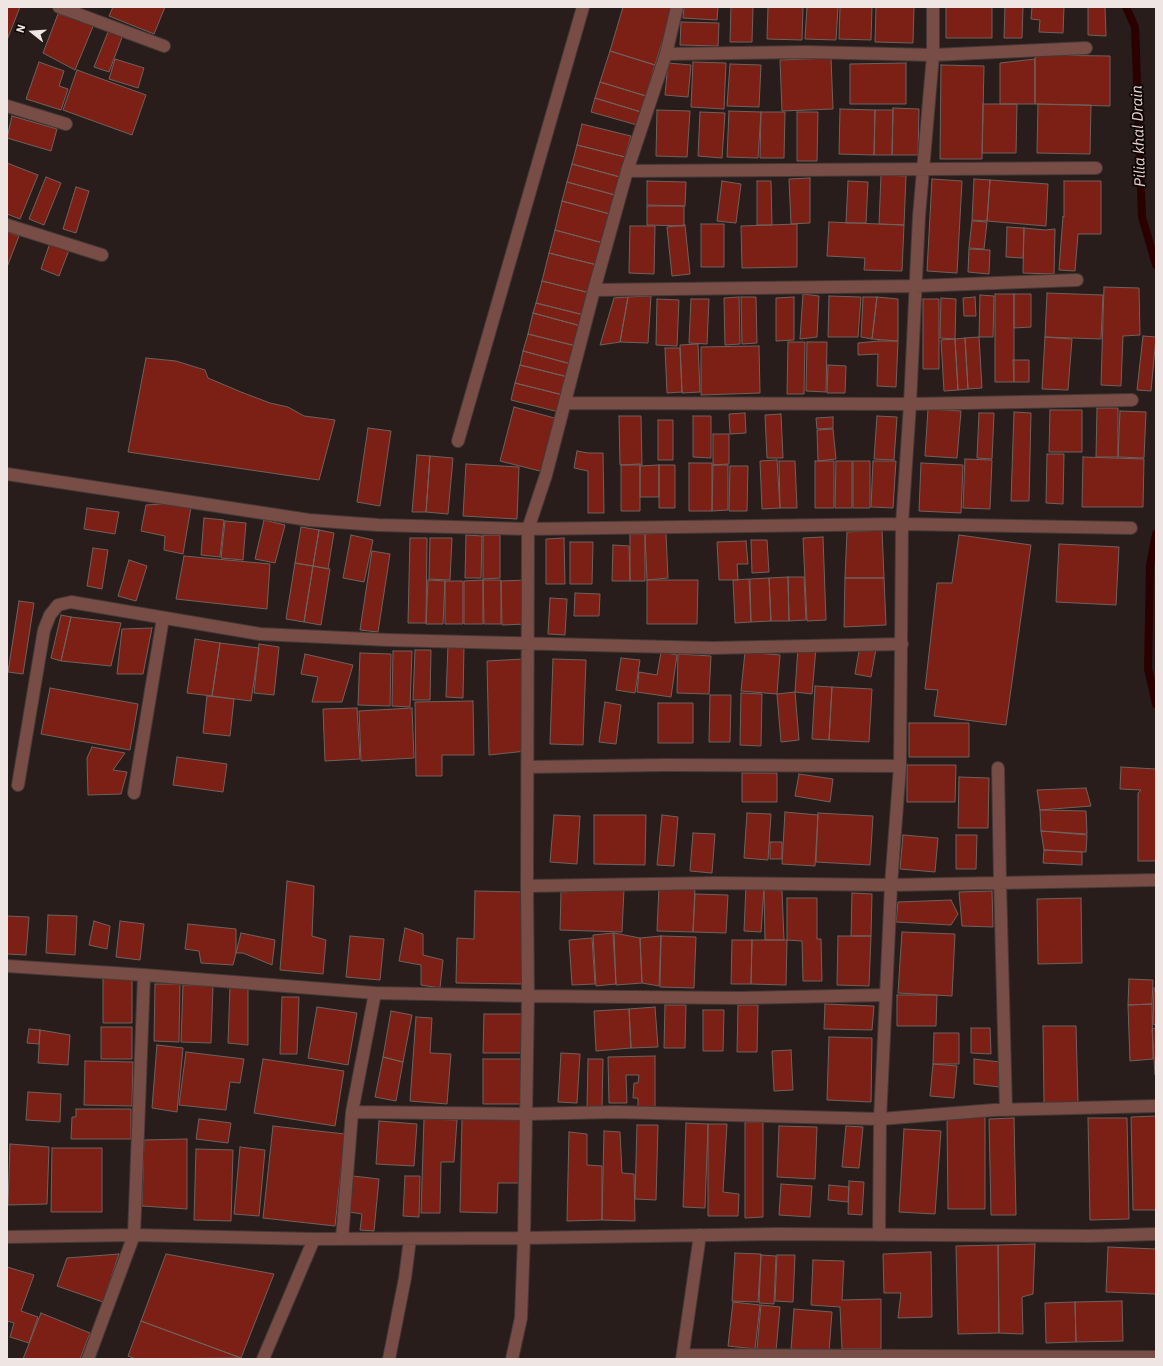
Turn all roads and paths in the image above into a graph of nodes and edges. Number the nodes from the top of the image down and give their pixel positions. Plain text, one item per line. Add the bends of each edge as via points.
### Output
1 (58, 7) edge
2 (583, 7) edge
3 (677, 7) edge
4 (933, 7) edge
5 (164, 46) dead end
6 (1086, 48) dead end
7 (666, 54) junction
8 (933, 55) junction
9 (7, 106) edge
10 (66, 124) dead end
11 (923, 168) junction
12 (1096, 168) dead end
13 (627, 171) junction
14 (7, 225) edge
15 (102, 255) dead end
16 (1077, 280) dead end
17 (915, 286) junction
18 (594, 290) junction
19 (1132, 400) dead end
20 (565, 403) junction
21 (910, 404) junction
22 (458, 441) dead end
23 (7, 474) edge
24 (902, 524) junction
25 (1131, 528) dead end
26 (528, 529) junction
27 (163, 618) junction
28 (528, 643) junction
29 (902, 644) junction
30 (900, 766) junction
31 (528, 767) junction
32 (998, 768) dead end
33 (18, 785) dead end
34 (134, 793) dead end
35 (1156, 880) edge
36 (1000, 882) junction
37 (892, 885) junction
38 (527, 886) junction
39 (7, 966) edge
40 (144, 975) junction
41 (375, 993) junction
42 (886, 995) junction
43 (528, 996) junction
44 (1156, 1106) edge
45 (1006, 1110) junction
46 (352, 1112) junction
47 (526, 1114) junction
48 (880, 1119) junction
49 (879, 1234) junction
50 (1156, 1234) edge
51 (134, 1235) junction
52 (700, 1235) junction
53 (7, 1236) edge
54 (410, 1238) junction
55 (524, 1238) junction
56 (314, 1239) junction
57 (342, 1239) junction
58 (682, 1357) edge
59 (1156, 1357) edge
60 (835, 1358) edge
61 (920, 1358) edge
62 (1071, 1358) edge
63 (88, 1359) edge
64 (263, 1359) edge
65 (389, 1359) edge
66 (512, 1359) edge

1 - 5 street
2 - 22 street
3 - 7 street
4 - 8 street
6 - 8 street
7 - 8 street via 806,52
7 - 13 street
8 - 11 street
9 - 10 street
11 - 12 street
11 - 13 street
11 - 17 street
13 - 18 street
14 - 15 street
16 - 17 street
17 - 18 street
17 - 21 street
18 - 20 street
19 - 21 street
20 - 21 street
20 - 26 street via 546,475
21 - 24 street
23 - 26 street via 309,520 378,526
24 - 25 street
24 - 26 street
24 - 29 street
26 - 28 street
27 - 28 street via 260,634
27 - 33 street via 71,602 58,605 50,615 44,630
27 - 34 street
28 - 29 street via 712,648
28 - 31 street
29 - 30 street
30 - 31 street
30 - 37 street
31 - 38 street
32 - 36 street
35 - 36 street
36 - 37 street
36 - 45 street
37 - 38 street via 714,883
37 - 42 street
38 - 43 street
39 - 40 street
40 - 41 street
40 - 51 street
41 - 43 street
41 - 46 street
42 - 43 street via 740,998
42 - 48 street
43 - 47 street
44 - 45 street
45 - 48 street
46 - 47 street
46 - 57 street
47 - 48 street via 616,1112
47 - 55 street
48 - 49 street
49 - 50 street
49 - 52 street
51 - 53 street
51 - 56 street
51 - 63 street
52 - 55 street
52 - 58 street
54 - 55 street
54 - 57 street
54 - 65 street
55 - 66 street via 521,1318
56 - 57 street
56 - 64 street
58 - 60 street
59 - 62 street
60 - 61 street
61 - 62 street

